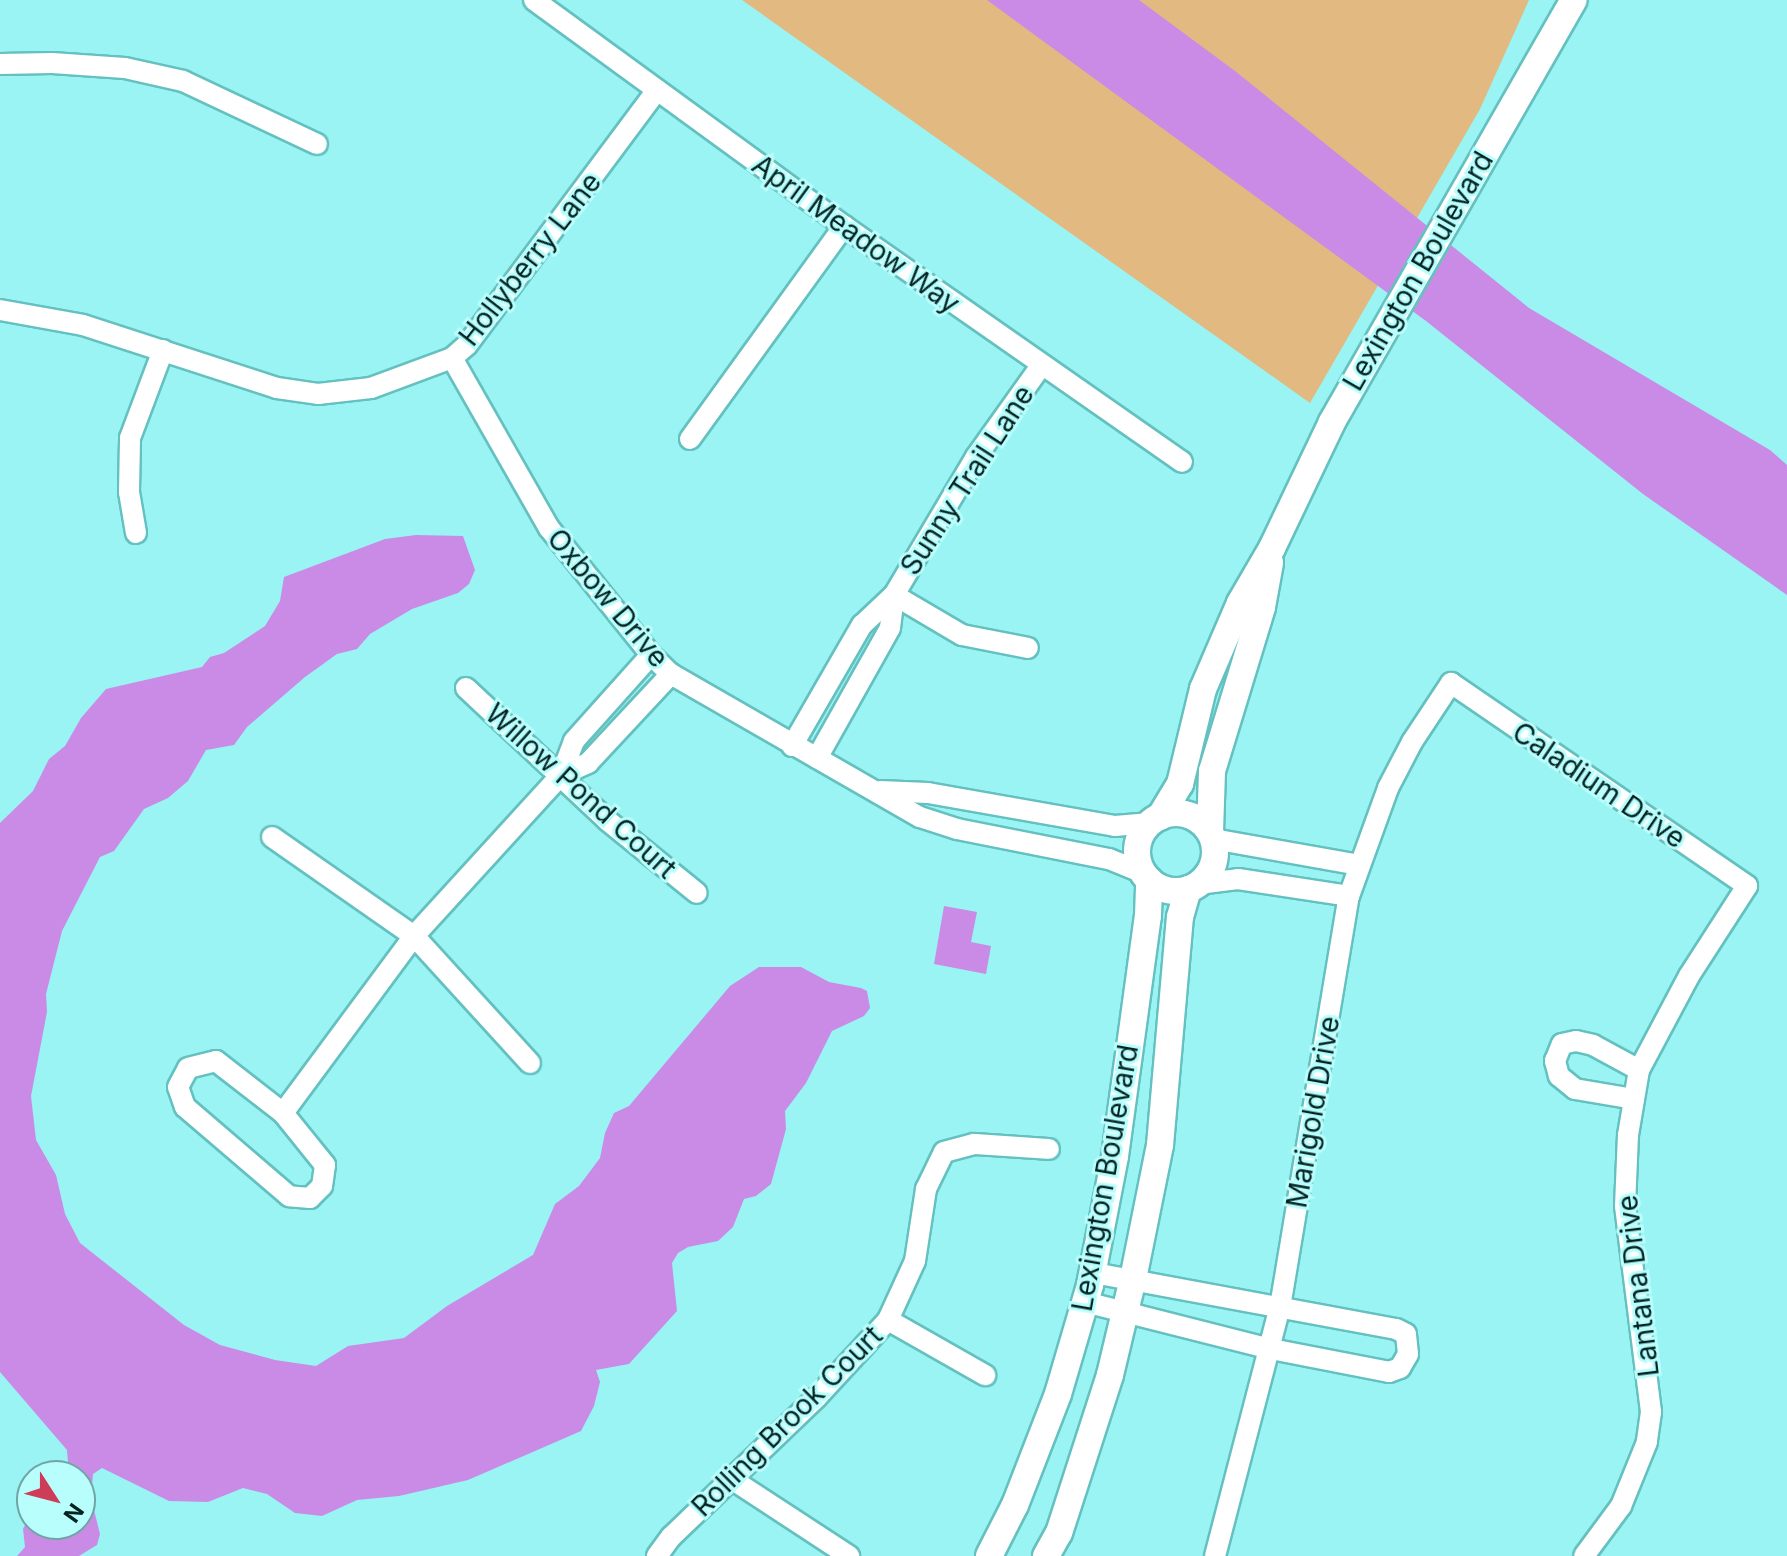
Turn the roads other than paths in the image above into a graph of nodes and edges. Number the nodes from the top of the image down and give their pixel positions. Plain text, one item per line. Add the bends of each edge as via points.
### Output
1 (534, 0) edge
2 (1574, 0) edge
3 (0, 64) edge
4 (657, 90) junction
5 (317, 144) dead end
6 (844, 226) junction
7 (0, 310) edge
8 (163, 350) junction
9 (452, 358) junction
10 (1041, 366) junction
11 (690, 439) dead end
12 (1182, 462) dead end
13 (136, 533) dead end
14 (1272, 548) junction
15 (894, 595) junction
16 (1028, 648) dead end
17 (651, 655) junction
18 (671, 674) junction
19 (1451, 683) joint
20 (466, 688) dead end
21 (792, 746) junction
22 (817, 758) junction
23 (561, 775) junction
24 (876, 791) junction
25 (1156, 820) junction
26 (1211, 836) junction
27 (272, 837) dead end
28 (1359, 865) junction
29 (1146, 876) junction
30 (1747, 886) joint
31 (1193, 887) junction
32 (697, 893) dead end
33 (1349, 896) junction
34 (414, 936) junction
35 (530, 1063) dead end
36 (1639, 1070) junction
37 (1634, 1099) junction
38 (283, 1113) junction
39 (1049, 1149) dead end
40 (1093, 1273) junction
41 (1133, 1280) junction
42 (1085, 1302) junction
43 (1280, 1307) junction
44 (1125, 1312) junction
45 (888, 1320) junction
46 (1271, 1349) junction
47 (985, 1375) dead end
48 (733, 1480) junction
49 (844, 1555) edge
50 (657, 1556) edge
51 (989, 1556) edge
52 (1046, 1556) edge
53 (1215, 1556) edge
54 (1584, 1556) edge

1 - 4 street, April Meadow Way
2 - 14 street, Lexington Boulevard via 1317,450
3 - 5 street via 125,68 183,81
4 - 6 street, April Meadow Way
4 - 9 street, Hollyberry Lane via 492,316
6 - 10 street, April Meadow Way
6 - 11 street
7 - 8 street, Hollyberry Lane via 70,321
8 - 9 street, Hollyberry Lane via 277,388 318,394 371,388
8 - 13 street via 130,438 129,492
9 - 17 street, Oxbow Drive via 549,528
10 - 12 street, April Meadow Way
10 - 15 street, Sunny Trail Lane via 976,457
14 - 25 street, Lexington Boulevard via 1220,645 1191,731 1180,784
14 - 26 street, Lexington Boulevard via 1262,607 1212,771
15 - 16 street via 962,635
15 - 21 street, Sunny Trail Lane via 862,625
15 - 22 street, Sunny Trail Lane via 890,628
17 - 18 street, Oxbow Drive
17 - 23 street via 574,741
18 - 21 street, Oxbow Drive
18 - 23 street via 588,763
19 - 28 street, Marigold Drive via 1388,788
19 - 30 street, Caladium Drive
20 - 23 street, Willow Pond Court
21 - 22 street, Oxbow Drive
22 - 24 street, Oxbow Drive
23 - 32 street, Willow Pond Court
23 - 34 street
24 - 25 street, Oxbow Drive via 928,793 1115,826
24 - 29 street, Oxbow Drive via 920,817 957,829 1109,859
25 - 26 street via 1188,815
25 - 29 street via 1138,847
26 - 28 street
26 - 31 street via 1212,868
27 - 34 street
28 - 33 street, Marigold Drive
29 - 31 street via 1167,890
29 - 40 street, Lexington Boulevard via 1148,916
30 - 36 street, Lantana Drive via 1689,976
31 - 33 street via 1238,879
31 - 41 street, Lexington Boulevard via 1180,917 1160,1145
33 - 43 street, Marigold Drive
34 - 35 street
34 - 38 street
36 - 37 street, Lantana Drive
36 - 37 street via 1576,1041 1562,1044 1555,1061 1559,1076 1575,1089
37 - 54 street, Lantana Drive via 1625,1206 1651,1412 1647,1442 1621,1506
38 - 38 street via 325,1165 322,1186 310,1198 289,1196 185,1107 178,1087 188,1068 216,1061
39 - 45 street, Rolling Brook Court via 974,1144 944,1152 926,1189 915,1261
40 - 41 street
40 - 42 street, Lexington Boulevard
41 - 43 street
41 - 44 street, Lexington Boulevard
42 - 44 street
42 - 51 street, Lexington Boulevard via 1058,1394
43 - 46 street, Marigold Drive
43 - 46 street via 1396,1329 1406,1334 1408,1354 1400,1368 1389,1372
44 - 46 street
44 - 52 street, Lexington Boulevard via 1059,1533
45 - 47 street
45 - 48 street, Rolling Brook Court
46 - 53 street, Marigold Drive
48 - 49 street
48 - 50 street, Rolling Brook Court

